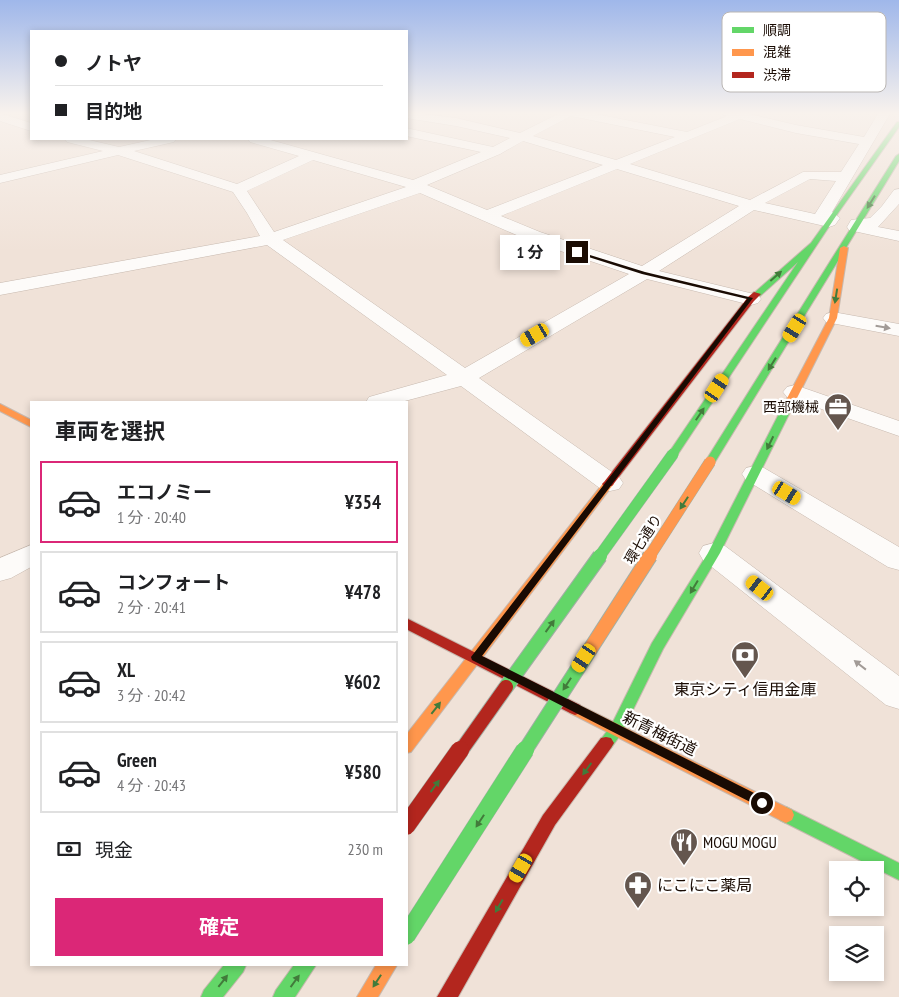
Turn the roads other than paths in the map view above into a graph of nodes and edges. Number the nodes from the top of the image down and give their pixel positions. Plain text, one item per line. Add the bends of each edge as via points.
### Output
1 (87, 159) edge
2 (143, 159) edge
3 (305, 159) edge
4 (320, 159) edge
5 (477, 159) edge
6 (596, 159) edge
7 (629, 159) edge
8 (857, 159) edge
9 (875, 159) edge
10 (897, 159) edge
11 (616, 164) junction
12 (846, 177) junction
13 (0, 179) edge
14 (416, 186) junction
15 (238, 189) junction
16 (899, 193) edge
17 (751, 205) junction
18 (486, 216) junction
19 (831, 220) junction
20 (856, 225) junction
21 (899, 236) edge
22 (270, 239) junction
23 (815, 243) junction
24 (844, 248) junction
25 (644, 273) junction
26 (0, 290) edge
27 (750, 298) junction
28 (833, 318) junction
29 (899, 330) edge
30 (463, 378) junction
31 (795, 392) junction
32 (381, 401) edge
33 (899, 429) edge
34 (755, 474) junction
35 (610, 483) junction
36 (714, 553) junction
37 (30, 555) edge
38 (899, 560) edge
39 (0, 570) edge
40 (408, 623) edge
41 (476, 657) junction
42 (899, 695) edge
43 (616, 730) junction
44 (408, 743) edge
45 (408, 823) edge
46 (899, 872) edge
47 (408, 933) edge
48 (235, 966) edge
49 (305, 966) edge
50 (386, 966) edge
51 (210, 997) edge
52 (283, 997) edge
53 (367, 997) edge
54 (446, 997) edge

1 - 13 street
2 - 15 street
3 - 15 street
4 - 14 street
5 - 14 street
6 - 11 street
7 - 11 street
8 - 12 street
9 - 19 main road, 環七通り
10 -> 20 main road, 環七通り
11 - 17 street
11 - 18 street
12 - 17 street via 808,175
12 - 19 street via 823,214
14 - 18 street
14 - 22 street
15 - 22 street
16 - 20 street via 874,223
17 - 19 street
17 - 25 street
18 - 25 street
19 - 23 main road, 環七通り
20 - 21 street
20 - 24 main road, 環七通り
22 - 26 street
22 - 30 street
27 -> 23 main road
45 -> 23 main road, 環七通り, bridge via 673,454
24 -> 28 main road
24 -> 47 main road, 環七通り, bridge
25 - 27 street
25 - 30 street
27 - 35 main road
28 -> 29 street
28 - 31 main road
30 - 32 street
30 - 35 street
31 - 33 street
31 -> 34 main road
34 - 36 main road
34 - 38 street
35 - 41 main road
42 -> 36 street
36 -> 43 main road via 658,648
37 - 39 street
40 - 41 main road, 新青梅街道
41 - 43 main road, 新青梅街道
44 -> 41 main road
43 - 46 main road, 新青梅街道
43 -> 54 main road via 549,820
51 -> 48 main road
52 -> 49 main road
50 -> 53 main road

